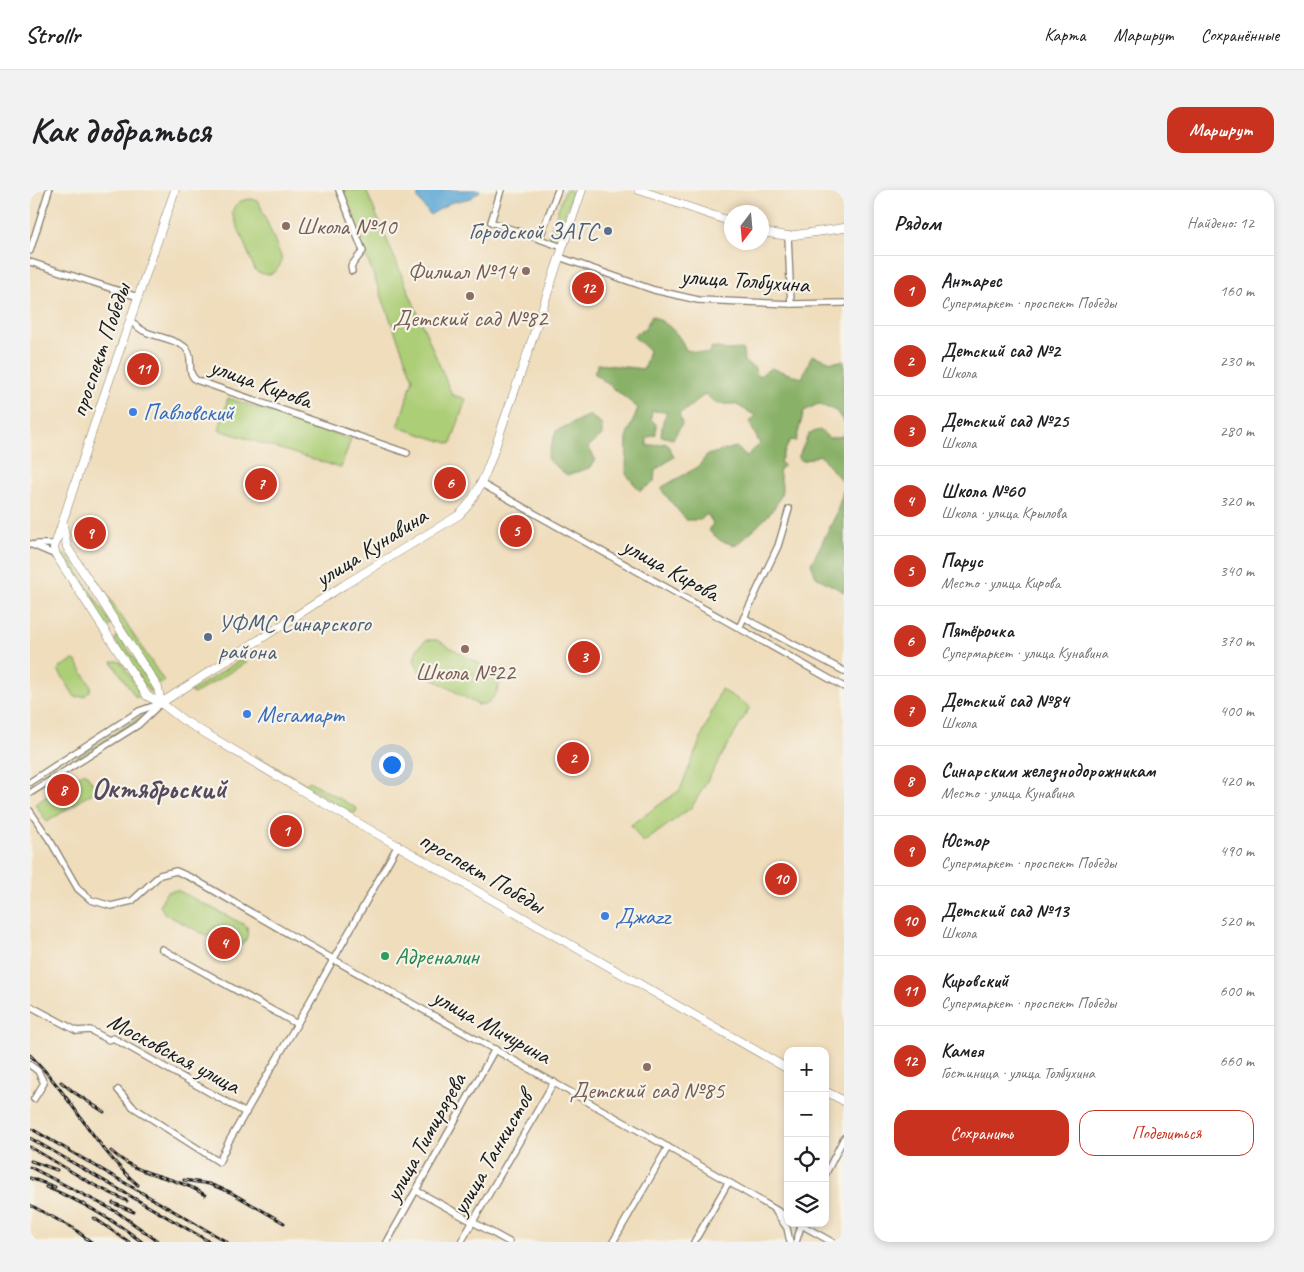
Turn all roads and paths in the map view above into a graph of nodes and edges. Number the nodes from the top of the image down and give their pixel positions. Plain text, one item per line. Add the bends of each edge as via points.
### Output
1 (49, 190) edge
2 (175, 190) edge
3 (339, 190) edge
4 (501, 190) edge
5 (558, 190) edge
6 (581, 190) edge
7 (640, 190) edge
8 (724, 219) edge
9 (844, 228) edge
10 (769, 233) edge
11 (788, 236) junction
12 (540, 237) dead end
13 (562, 247) junction
14 (30, 251) edge
15 (559, 257) junction
16 (30, 262) edge
17 (352, 271) dead end
18 (138, 297) junction
19 (844, 303) edge
20 (791, 304) junction
21 (130, 320) junction
22 (407, 454) dead end
23 (480, 483) junction
24 (789, 509) dead end
25 (62, 523) junction
26 (30, 544) edge
27 (54, 544) junction
28 (67, 547) junction
29 (56, 555) junction
30 (744, 617) junction
31 (119, 627) junction
32 (739, 628) junction
33 (107, 635) junction
34 (844, 672) edge
35 (844, 687) edge
36 (161, 703) junction
37 (30, 782) edge
38 (30, 793) edge
39 (30, 811) edge
40 (398, 845) junction
41 (162, 949) dead end
42 (333, 959) junction
43 (30, 1006) edge
44 (297, 1024) junction
45 (495, 1050) junction
46 (30, 1065) edge
47 (784, 1067) edge
48 (554, 1082) junction
49 (118, 1090) dead end
50 (827, 1092) edge
51 (34, 1099) dead end
52 (844, 1101) edge
53 (246, 1113) junction
54 (844, 1138) edge
55 (668, 1147) junction
56 (829, 1167) edge
57 (728, 1183) junction
58 (417, 1191) junction
59 (771, 1207) junction
60 (784, 1215) edge
61 (474, 1222) junction
62 (800, 1227) edge
63 (806, 1227) edge
64 (387, 1242) edge
65 (461, 1242) edge
66 (510, 1242) edge
67 (613, 1242) edge
68 (694, 1242) edge
69 (790, 1242) edge
70 (796, 1242) edge
71 (832, 1242) edge

1 - 14 street
2 - 18 main road, проспект Победы
3 - 17 street via 363,251 351,266
4 - 13 street via 491,222
5 - 12 street
6 - 13 main road, улица Кунавина
7 - 8 main road
9 - 11 main road
10 - 11 main road
11 - 20 street
13 - 15 main road, улица Кунавина
15 - 20 street, улица Толбухина via 654,290 698,300
15 - 23 main road, улица Кунавина via 526,359
16 - 18 street
18 - 21 main road, проспект Победы
19 - 20 street, улица Толбухина
21 - 22 street, улица Кирова via 147,333 187,349 191,376 196,380
21 - 25 main road, проспект Победы
23 - 32 street, улица Кирова
23 - 36 main road, улица Кунавина via 466,509 459,515
24 - 30 street via 778,546
25 - 27 main road, проспект Победы
25 - 28 main road, проспект Победы
26 - 27 street
26 - 29 street
27 - 28 main road
27 - 29 main road, проспект Победы
28 - 31 main road, проспект Победы
29 - 33 main road, проспект Победы
30 - 32 street
30 - 34 street
31 - 33 street
31 - 36 main road, проспект Победы via 158,688
32 - 35 street, улица Кирова
33 - 36 main road, проспект Победы via 146,696
36 - 37 street, улица Кунавина via 139,711
36 - 38 street, улица Кунавина via 138,725
36 - 40 main road, проспект Победы via 183,720
39 - 42 street, улица Мичурина via 78,889 91,900 111,906 132,901 160,875 176,871
40 - 42 street
40 - 47 main road, проспект Победы
41 - 44 street
42 - 44 street
42 - 45 street, улица Мичурина
43 - 53 street, Московская улица via 77,1031 90,1030 109,1040 114,1038
44 - 53 street
45 - 48 street, улица Мичурина
45 - 58 street, улица Тимирязева
46 - 51 street via 38,1071 44,1083
48 - 55 street, улица Мичурина
48 - 61 street, улица Танкистов
49 - 53 street via 133,1106 219,1162
50 - 52 main road
54 - 56 street
55 - 57 street, улица Мичурина
55 - 67 street
57 - 59 street, улица Мичурина
57 - 68 street
58 - 61 street
58 - 64 street, улица Тимирязева
59 - 60 street, улица Мичурина
59 - 69 street via 783,1220
61 - 65 street, улица Танкистов
61 - 66 street
62 - 70 street
63 - 71 street

